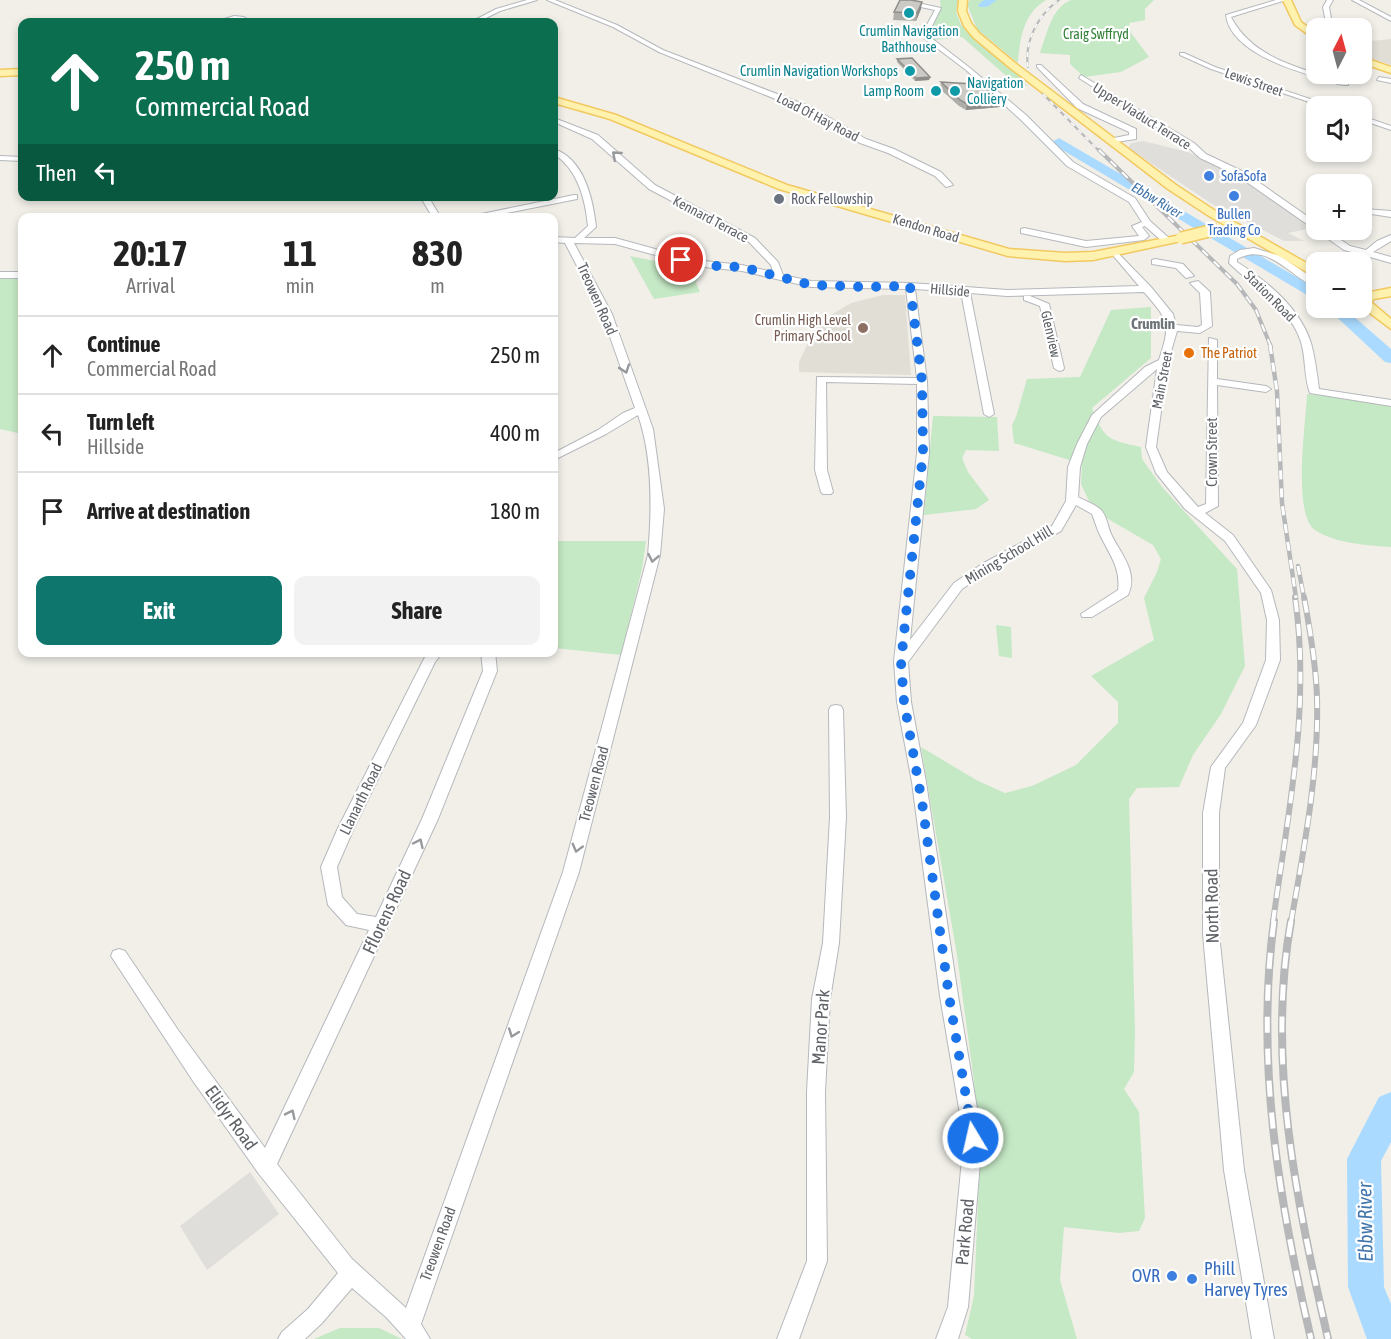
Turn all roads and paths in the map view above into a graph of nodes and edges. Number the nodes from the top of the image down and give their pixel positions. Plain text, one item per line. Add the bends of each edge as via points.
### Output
1 (534, 0) edge
2 (550, 0) edge
3 (963, 0) edge
4 (1330, 0) edge
5 (1355, 0) edge
6 (1287, 2) edge
7 (913, 4) edge
8 (482, 18) edge
9 (1328, 18) edge
10 (1391, 19) edge
11 (1299, 25) junction
12 (1306, 26) edge
13 (1306, 29) edge
14 (1182, 54) dead end
15 (1372, 63) edge
16 (1039, 66) dead end
17 (1306, 69) edge
18 (1391, 70) edge
19 (18, 72) edge
20 (0, 73) edge
21 (1081, 77) dead end
22 (1379, 79) dead end
23 (1391, 81) edge
24 (1306, 99) edge
25 (558, 101) edge
26 (1372, 121) edge
27 (558, 122) edge
28 (1391, 128) edge
29 (1112, 141) junction
30 (558, 154) edge
31 (0, 158) edge
32 (18, 159) edge
33 (949, 185) dead end
34 (574, 197) dead end
35 (558, 200) edge
36 (553, 201) edge
37 (1372, 212) edge
38 (492, 213) edge
39 (1391, 214) edge
40 (1306, 219) edge
41 (1147, 223) junction
42 (1238, 224) junction
43 (588, 230) junction
44 (1024, 231) dead end
45 (1391, 238) edge
46 (566, 240) edge
47 (1336, 240) edge
48 (615, 241) junction
49 (1167, 241) junction
50 (1359, 252) edge
51 (1370, 252) edge
52 (1115, 253) junction
53 (1372, 256) edge
54 (1306, 260) edge
55 (1391, 260) edge
56 (1155, 262) dead end
57 (1306, 267) edge
58 (0, 275) edge
59 (18, 275) edge
60 (779, 278) junction
61 (1306, 278) edge
62 (910, 286) junction
63 (1148, 289) junction
64 (965, 291) junction
65 (1391, 292) edge
66 (1006, 294) junction
67 (1372, 297) edge
68 (1372, 298) edge
69 (1372, 298) edge
70 (1391, 311) edge
71 (1391, 325) edge
72 (1172, 328) junction
73 (1212, 340) dead end
74 (1164, 362) junction
75 (1059, 368) dead end
76 (922, 381) junction
77 (1212, 381) junction
78 (1266, 389) dead end
79 (1391, 403) edge
80 (641, 410) junction
81 (989, 414) dead end
82 (558, 456) edge
83 (827, 492) dead end
84 (1073, 499) junction
85 (1197, 512) junction
86 (1088, 614) dead end
87 (433, 657) edge
88 (489, 657) edge
89 (901, 662) junction
90 (836, 710) dead end
91 (382, 925) junction
92 (119, 956) dead end
93 (266, 1167) junction
94 (351, 1274) junction
95 (414, 1332) edge
96 (289, 1339) edge
97 (788, 1339) edge
98 (947, 1339) edge
99 (1263, 1339) edge

1 - 8 street
2 - 33 street, Load Of Hay Road via 615,26 669,55 808,109 863,141 938,174
3 - 29 main road via 962,11 976,35
4 - 9 street via 1326,7
5 - 10 street
6 - 11 main road
6 - 17 street via 1234,12 1228,16 1231,27 1246,44
7 - 41 street via 939,9 925,34 932,43 1023,117 1070,164 1132,201
11 - 12 street
11 - 13 main road
14 - 24 street, Lewis Street
15 - 18 main road
16 - 29 street via 1080,106 1132,131 1133,137
19 - 20 main road
21 - 40 street, Upper Viaduct Terrace via 1203,156 1241,174
22 - 23 street
25 - 52 main road, Kendon Road via 607,113 772,183 1008,252 1065,257
26 - 28 street
60 -> 27 street, Kennard Terrace via 775,264 752,240 661,192 595,137
29 - 42 main road via 1190,199
30 - 43 street via 579,176 588,197 592,228
31 - 32 street
34 - 35 street
36 - 38 street
37 - 39 street
41 - 44 street via 1136,226 1145,236 1141,238 1086,244
41 - 49 street
42 - 49 main road, Kendon Road, bridge
42 - 54 main road
42 - 57 main road
43 - 46 street
43 - 48 street
45 - 51 street
46 - 48 street, Hillside
46 -> 80 street, Treowen Road via 607,314
47 - 50 street, Upper Viaduct Terrace
48 - 60 street, Hillside via 695,263 742,267
49 - 52 main road, Kendon Road
52 - 63 street
53 - 55 street, Upper Viaduct Terrace
56 - 72 street via 1180,266 1205,292 1207,326 1200,330
58 - 59 street
60 - 62 street, Hillside via 811,285
61 - 79 street, Station Road via 1271,256 1255,251 1233,256 1233,263 1259,281 1300,328 1309,351 1314,391
62 - 64 street, Hillside
62 - 76 street, Park Road
63 - 66 street, Hillside
63 - 72 street via 1168,314
64 - 66 street, Hillside
64 - 81 street
65 - 67 main road
66 - 75 street, Glenview via 1044,304
68 - 70 main road
69 - 71 main road
72 - 74 street, Main Street
73 - 77 street, Crown Street
74 - 84 street, Mining School Hill via 1149,369 1097,416 1074,466
74 - 85 street, Main Street via 1150,447 1162,473
76 - 83 street via 821,379 821,470
76 - 89 street, Park Road via 923,453
77 - 78 street
77 - 85 street, Crown Street via 1212,506
80 - 82 street
80 -> 95 street, Treowen Road via 648,429 658,509 654,555 571,872
84 - 86 street via 1097,512 1123,563 1127,580 1124,592
84 - 89 street, Mining School Hill via 1057,528 958,586
85 - 99 street, North Road via 1229,538 1249,565 1267,593 1273,620 1273,660 1249,725 1218,767 1211,813 1211,934 1234,1170
87 - 91 street, Llanarth Road via 329,867 334,900 352,920
91 -> 88 street, Fflorens Road via 490,671
89 - 98 street, Park Road via 904,702 973,1138 958,1307
90 - 97 street, Manor Park via 838,817 831,944 821,999 816,1092 817,1261
93 -> 91 street, Fflorens Road
92 - 93 street, Elidyr Road
93 - 94 street, Elidyr Road
94 - 95 street, Elidyr Road
94 - 96 street

